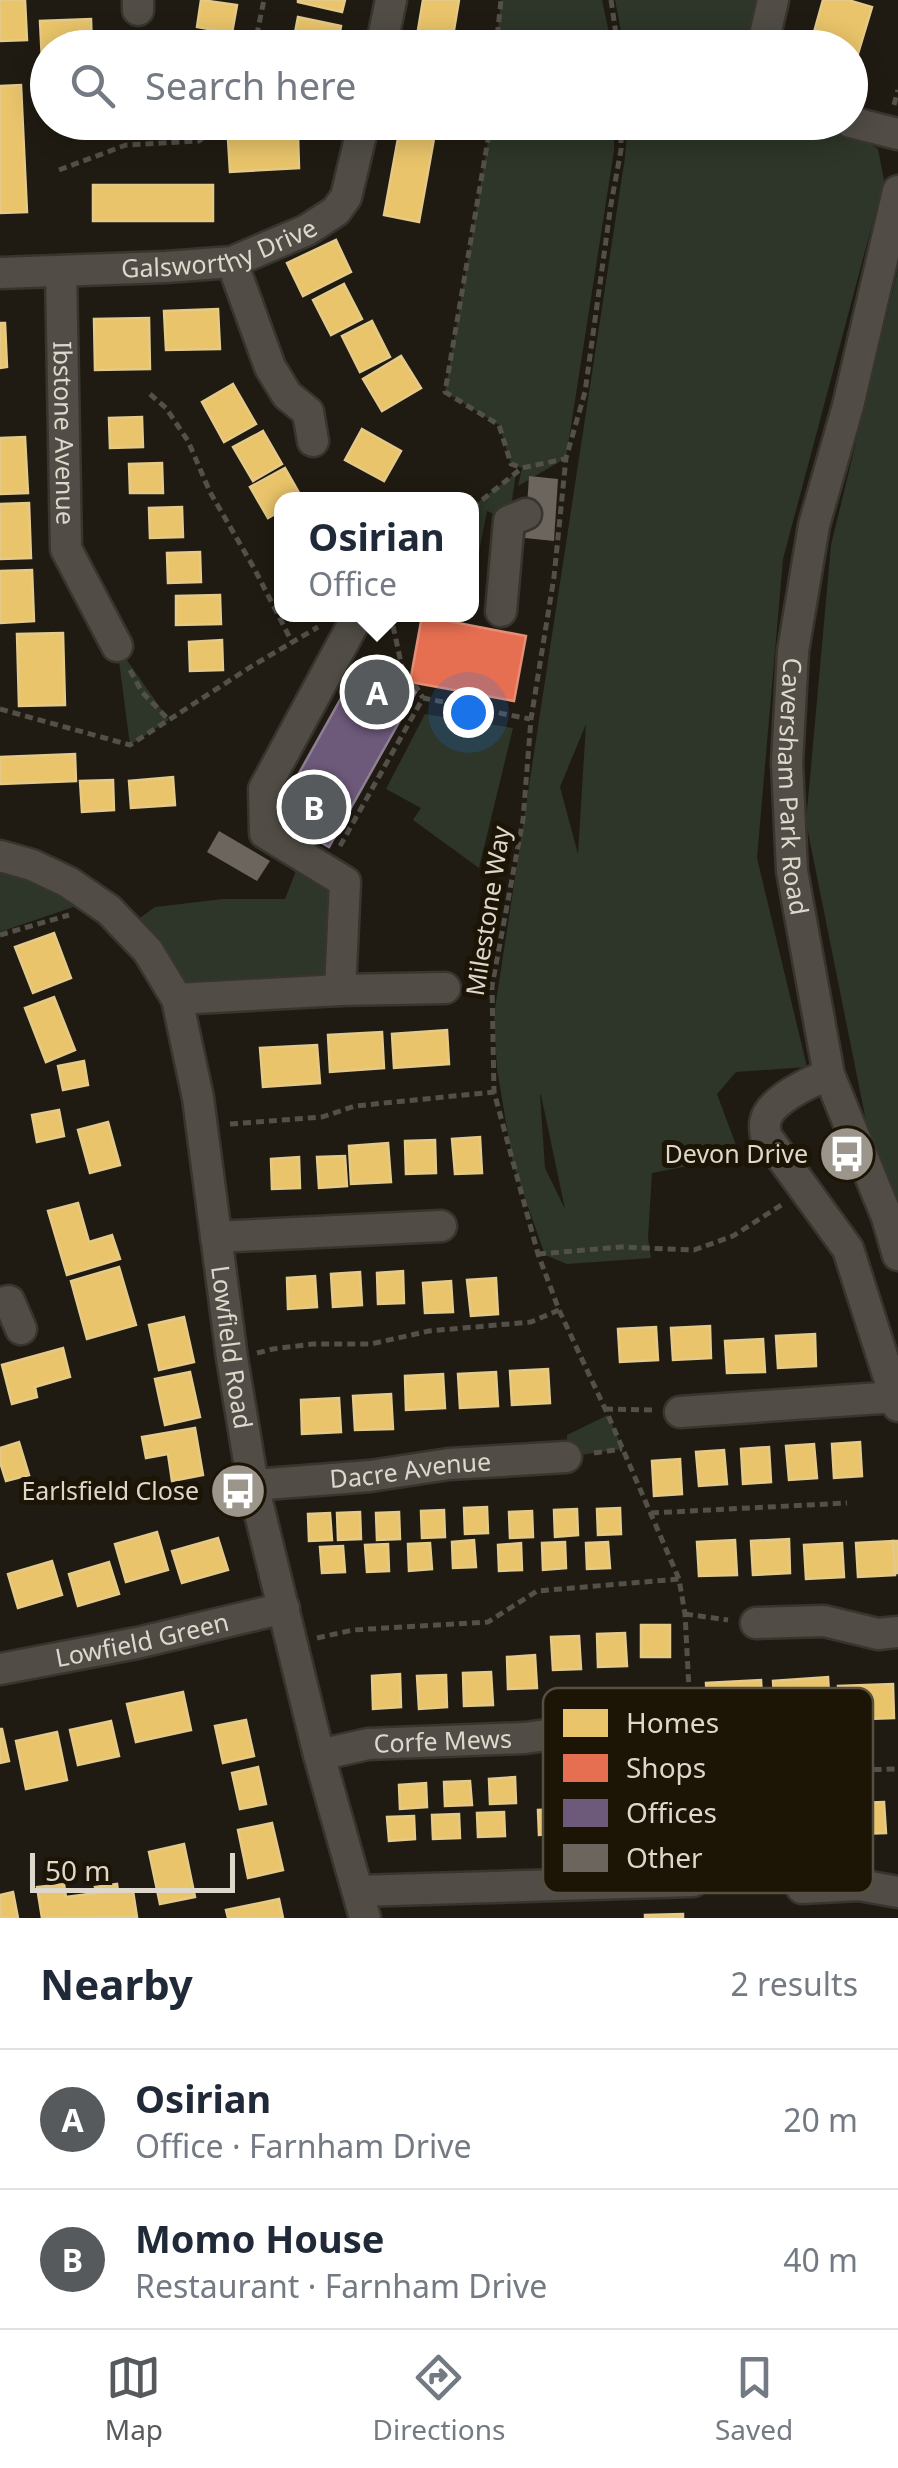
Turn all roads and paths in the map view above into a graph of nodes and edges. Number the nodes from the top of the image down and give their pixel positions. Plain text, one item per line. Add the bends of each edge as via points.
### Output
1 (264, 0) edge
2 (392, 0) edge
3 (501, 0) edge
4 (611, 0) edge
5 (773, 0) edge
6 (258, 30) edge
7 (385, 30) edge
8 (498, 30) edge
9 (615, 30) edge
10 (766, 30) edge
11 (868, 126) edge
12 (898, 134) edge
13 (200, 140) edge
14 (360, 140) edge
15 (488, 140) edge
16 (621, 140) edge
17 (59, 170) dead end
18 (898, 191) edge
19 (232, 262) junction
20 (61, 271) junction
21 (0, 273) edge
22 (150, 394) dead end
23 (313, 441) dead end
24 (566, 458) junction
25 (522, 468) junction
26 (479, 502) edge
27 (526, 514) dead end
28 (274, 607) edge
29 (510, 613) edge
30 (282, 622) edge
31 (354, 622) edge
32 (392, 622) edge
33 (321, 626) dead end
34 (292, 642) junction
35 (117, 646) joint
36 (423, 698) junction
37 (0, 709) edge
38 (531, 719) junction
39 (168, 720) junction
40 (0, 856) edge
41 (326, 871) junction
42 (101, 905) junction
43 (0, 935) edge
44 (446, 988) dead end
45 (340, 990) junction
46 (177, 999) junction
47 (828, 1074) junction
48 (494, 1092) junction
49 (202, 1126) junction
50 (805, 1190) junction
51 (440, 1226) dead end
52 (216, 1237) junction
53 (538, 1254) junction
54 (898, 1255) edge
55 (559, 1310) junction
56 (232, 1358) junction
57 (896, 1401) edge
58 (605, 1408) junction
59 (680, 1412) joint
60 (566, 1458) dead end
61 (253, 1485) junction
62 (847, 1502) dead end
63 (651, 1513) junction
64 (679, 1579) junction
65 (284, 1608) junction
66 (685, 1614) junction
67 (756, 1623) joint
68 (898, 1632) edge
69 (290, 1641) junction
70 (0, 1668) edge
71 (689, 1688) edge
72 (543, 1735) edge
73 (319, 1755) junction
74 (898, 1769) edge
75 (873, 1770) edge
76 (873, 1888) edge
77 (543, 1892) edge
78 (898, 1892) edge
79 (362, 1905) edge

1 - 6 path
2 - 7 street
3 - 8 path
4 - 9 path
5 - 10 street
11 - 12 street
13 - 17 path via 126,145
14 - 19 street, Galsworthy Drive via 346,197 336,211
15 - 25 path via 446,392 498,425 511,464
16 - 24 path, Milestone Way via 585,392
18 - 47 street, Caversham Park Road via 814,526 793,651 787,763 792,871
19 - 20 street, Galsworthy Drive
19 - 23 street via 270,367 287,395 308,412
20 - 21 street, Galsworthy Drive
20 - 35 street, Ibstone Avenue via 66,549
22 - 28 path via 188,442
24 - 25 path
24 - 29 path, Milestone Way via 554,577
25 - 26 path
27 - 29 street via 509,521
29 - 38 path, Milestone Way
30 - 34 path
31 - 41 street via 264,790 265,833
32 - 36 path via 405,681
33 - 34 path
34 - 39 path
35 - 39 path via 142,692
36 - 38 path
36 - 41 path
37 - 39 path via 130,745
38 - 48 path, Milestone Way via 523,820 492,986
40 - 42 street, Lowfield Road via 68,882
41 - 45 street via 346,882
42 - 43 path
42 - 46 street, Lowfield Road via 148,951
44 - 45 street
45 - 46 street
46 - 49 street, Lowfield Road
47 - 50 street via 778,1102 764,1124
47 - 54 street, Caversham Park Road
48 - 49 path
48 - 53 path, Milestone Way
49 - 52 street, Lowfield Road
50 - 53 path via 733,1236 694,1250
50 - 57 street via 848,1249
51 - 52 street
52 - 56 street, Lowfield Road
53 - 55 path, Milestone Way
55 - 56 path via 531,1322
55 - 58 path, Milestone Way
56 - 61 street, Lowfield Road
57 - 59 street
58 - 59 path
58 - 63 path, Milestone Way
60 - 61 street, Dacre Avenue
61 - 65 street, Lowfield Road
62 - 63 path
63 - 64 path, Milestone Way
64 - 66 path, Milestone Way
64 - 69 path via 536,1591 488,1622
65 - 69 street, Lowfield Road
65 - 70 street, Lowfield Green
66 - 67 path
66 - 71 path, Milestone Way
67 - 68 street via 824,1621
69 - 73 street, Lowfield Road
72 - 73 street, Corfe Mews via 368,1744
73 - 79 street, Lowfield Road
74 - 75 path
76 - 78 street
77 - 79 street

